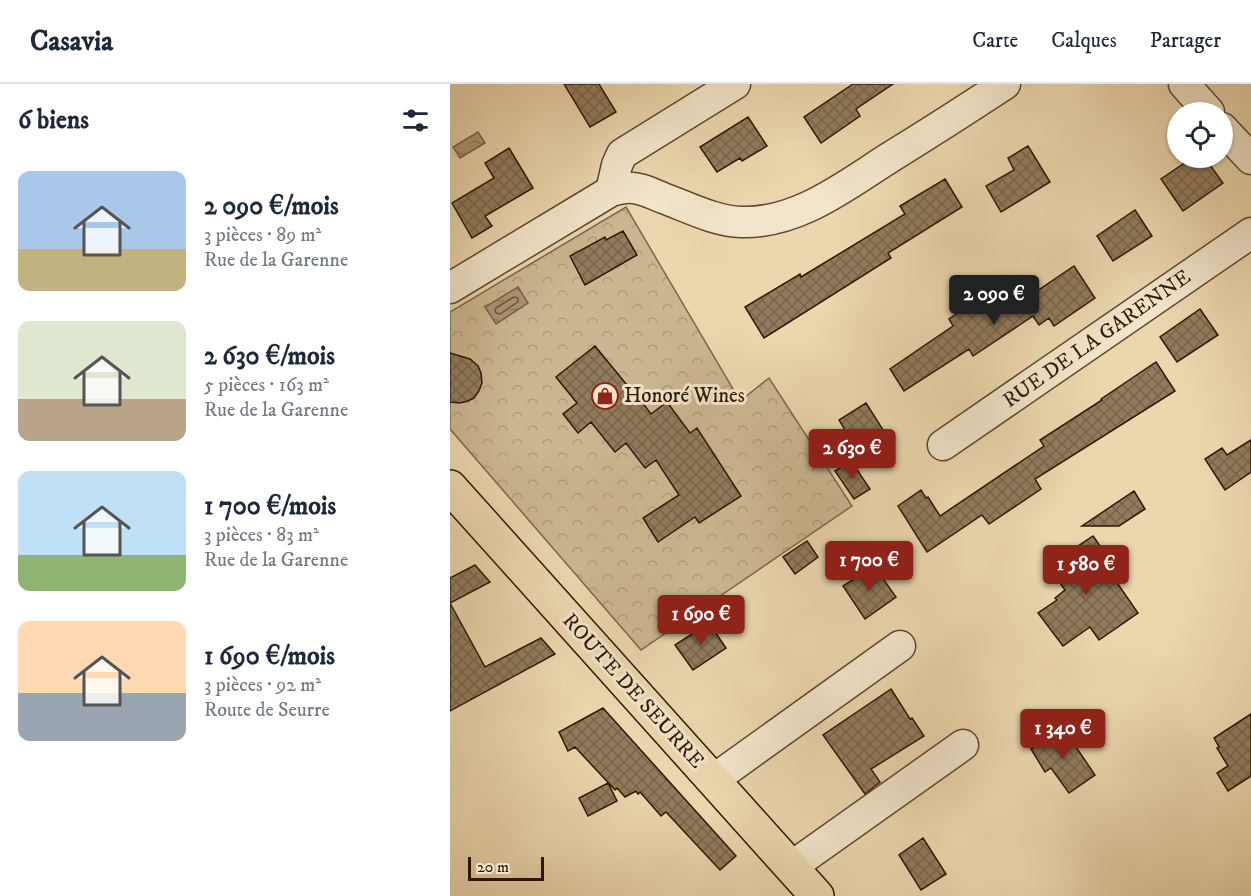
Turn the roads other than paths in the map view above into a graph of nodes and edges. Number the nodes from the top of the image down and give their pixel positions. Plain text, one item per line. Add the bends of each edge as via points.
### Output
1 (735, 84) edge
2 (1005, 84) edge
3 (1184, 84) edge
4 (1200, 102) edge
5 (1233, 140) edge
6 (1251, 159) edge
7 (611, 191) junction
8 (1251, 233) edge
9 (450, 288) edge
10 (943, 445) dead end
11 (450, 487) edge
12 (900, 646) dead end
13 (963, 745) dead end
14 (713, 780) junction
15 (791, 867) junction
16 (817, 896) edge

1 - 7 street via 622,154
2 - 7 street via 828,196 782,218 739,222 712,217 644,190
3 - 4 street
5 - 6 street
7 - 9 street
8 - 10 street, RUE DE LA GARENNE
11 - 14 main road, ROUTE DE SEURRE
12 - 14 street
13 - 15 street
14 - 15 main road, ROUTE DE SEURRE
15 - 16 main road, ROUTE DE SEURRE

